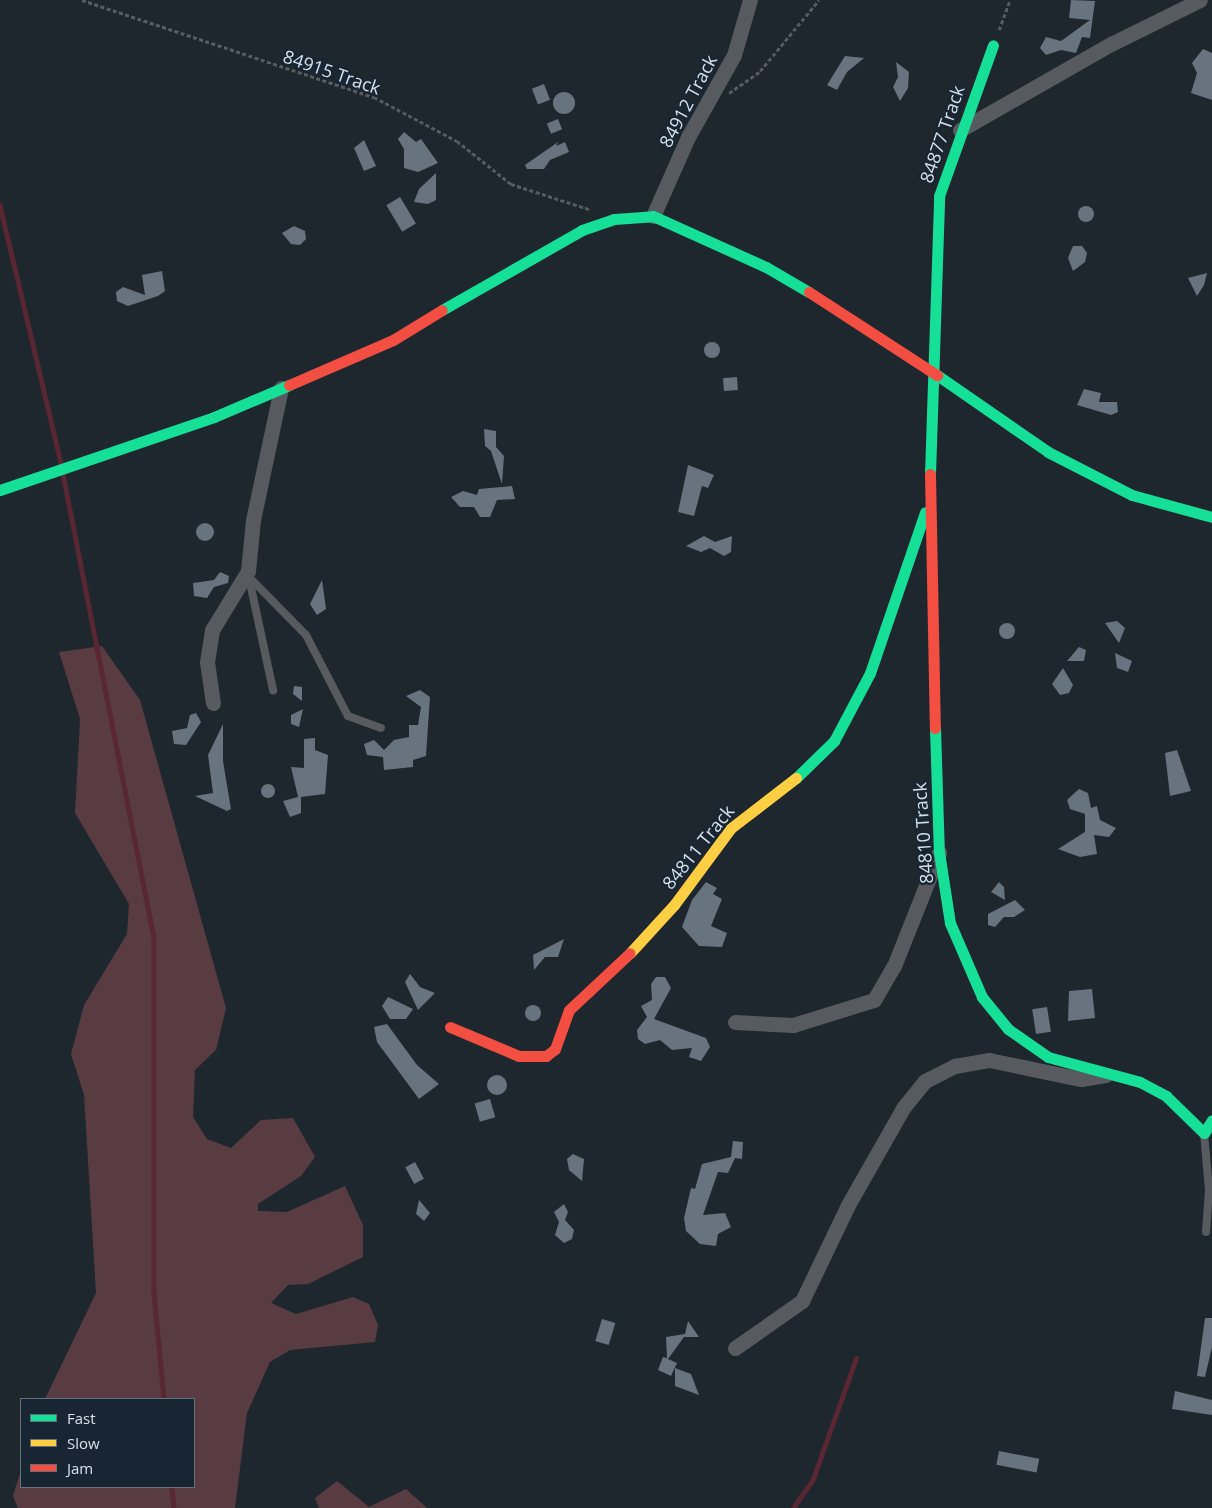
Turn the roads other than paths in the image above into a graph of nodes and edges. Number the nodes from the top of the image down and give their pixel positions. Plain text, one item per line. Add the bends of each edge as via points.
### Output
1 (750, 0) edge
2 (1200, 0) edge
3 (993, 45) road end
4 (960, 130) junction
5 (653, 216) junction
6 (936, 376) junction
7 (281, 388) junction
8 (0, 490) edge
9 (928, 503) junction
10 (1212, 517) edge
11 (249, 574) junction
12 (274, 690) dead end
13 (213, 703) dead end
14 (381, 728) dead end
15 (939, 852) junction
16 (735, 1022) dead end
17 (450, 1027) dead end
18 (1106, 1074) junction
19 (1212, 1120) edge
20 (1204, 1133) junction
21 (1206, 1232) dead end
22 (735, 1348) dead end

1 - 5 street, 84912 Track via 734,55 688,137
2 - 4 street via 1111,44
3 - 4 street, 84877 Track
4 - 6 street, 84877 Track via 939,196
5 - 6 street via 766,268 882,336
5 - 7 street via 614,219 507,270 393,340
6 - 9 street, 84810 Track
6 - 10 street via 1048,452 1132,495
7 - 8 street via 214,417
7 - 11 street via 253,520
9 - 15 street, 84810 Track
9 - 17 street, 84811 Track via 870,673 834,741 816,763 731,828 674,905 602,982 569,1010 555,1050 546,1056 519,1056
11 - 12 lane
11 - 13 street via 212,630 207,662
11 - 14 lane via 306,635 348,716
15 - 16 street via 894,966 874,1000 793,1025
15 - 18 street, 84810 Track via 950,924 982,997 1008,1029 1048,1056
18 - 20 street, 84810 Track via 1140,1082 1166,1096
18 - 22 street via 1081,1078 989,1060 955,1066 925,1080 903,1108 848,1205 802,1301
19 - 20 street
20 - 21 lane via 1209,1190

